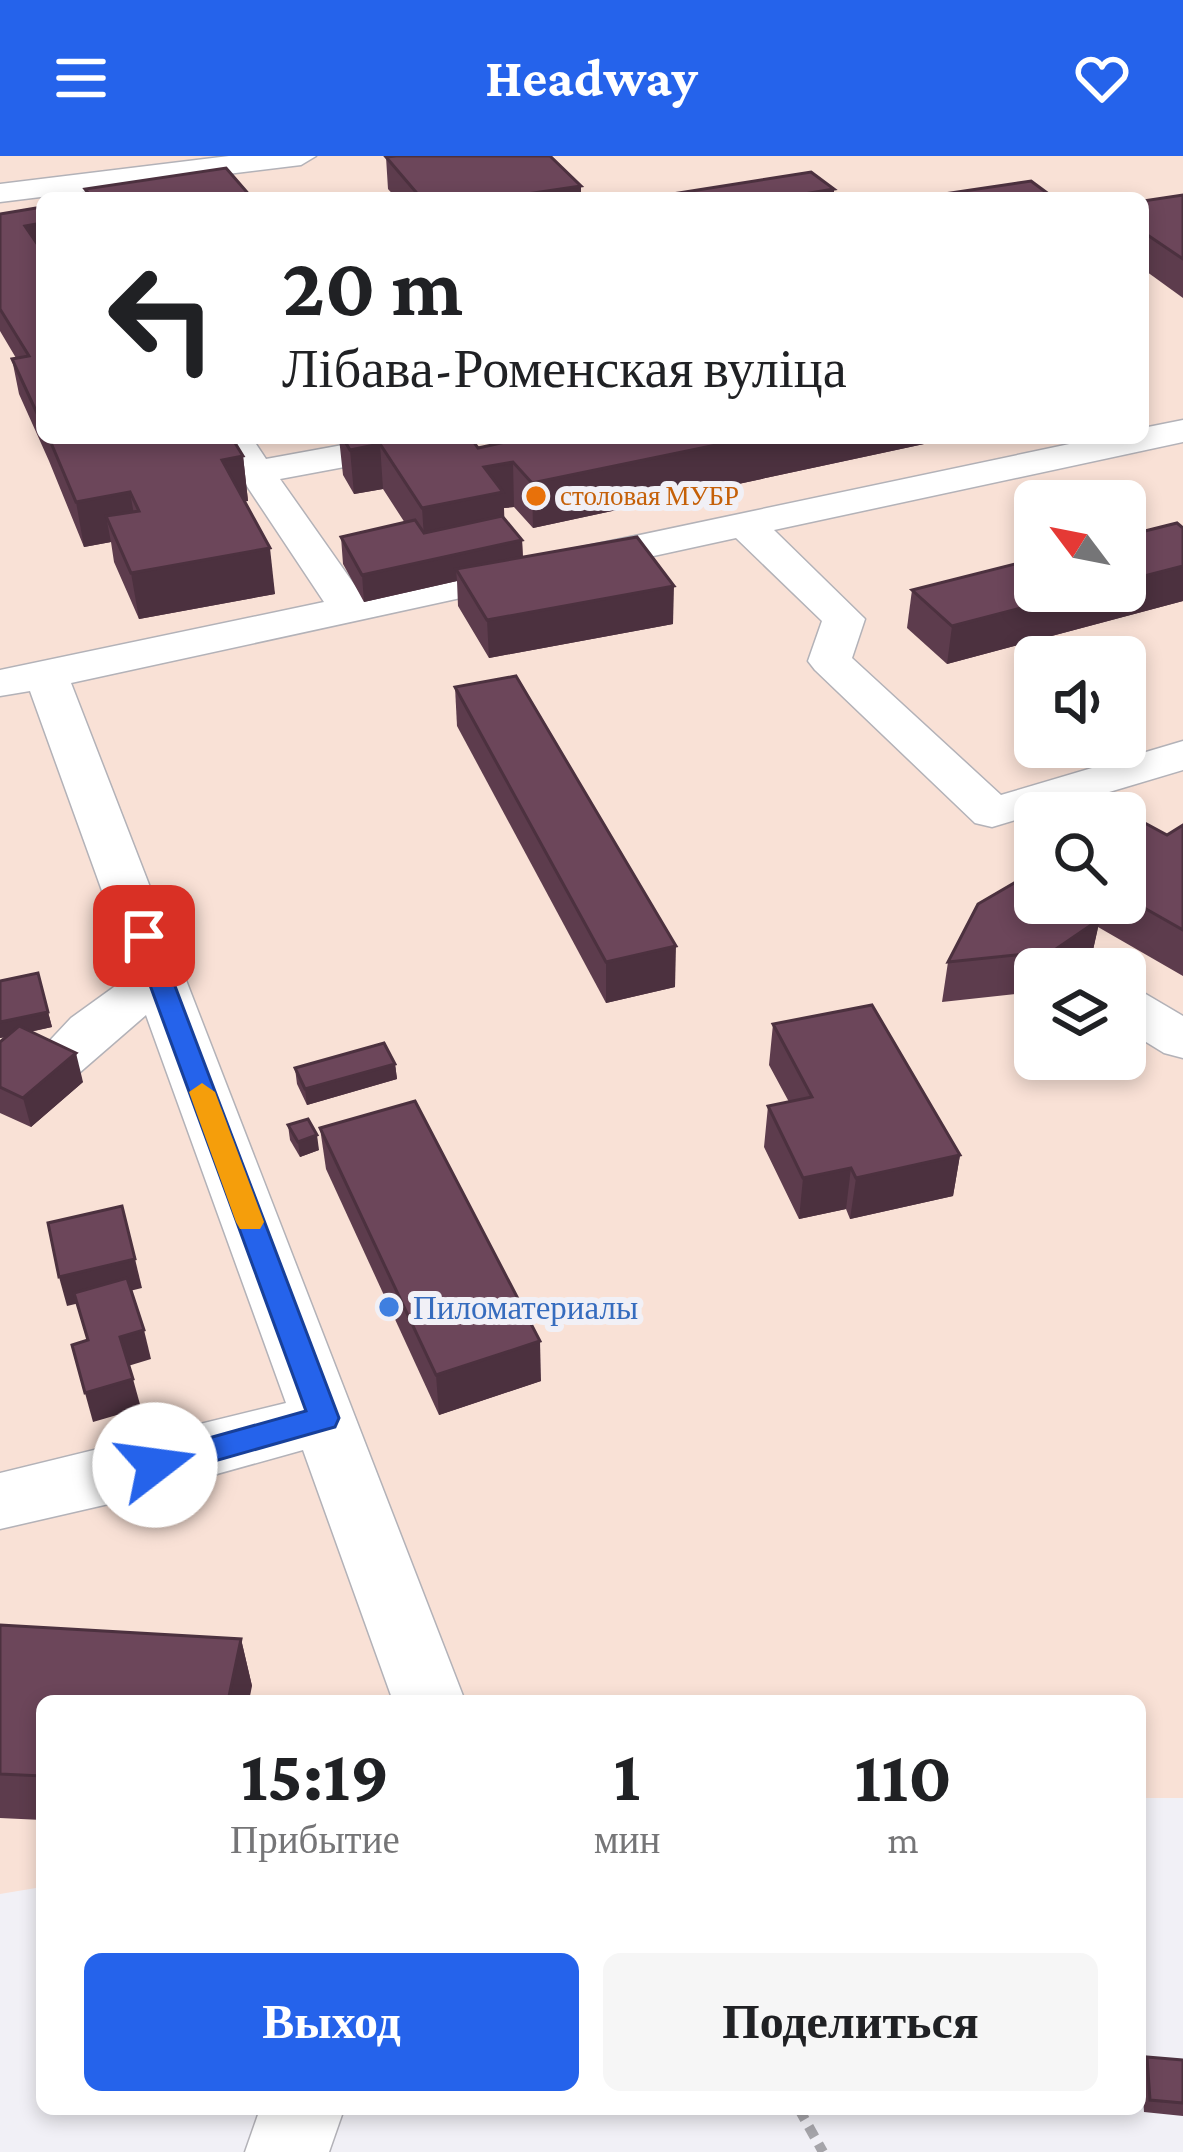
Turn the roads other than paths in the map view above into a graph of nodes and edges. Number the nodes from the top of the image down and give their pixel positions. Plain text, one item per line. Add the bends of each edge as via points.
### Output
1 (301, 156) edge
2 (0, 193) edge
3 (1183, 431) edge
4 (1149, 438) edge
5 (372, 444) edge
6 (1123, 444) edge
7 (246, 455) edge
8 (746, 525) junction
9 (350, 609) junction
10 (23, 679) edge
11 (1183, 755) edge
12 (160, 979) junction
13 (1146, 1018) edge
14 (1183, 1040) edge
15 (52, 1067) edge
16 (324, 1418) junction
17 (0, 1501) edge
18 (427, 1695) edge
19 (300, 2115) edge
20 (287, 2152) edge

1 - 2 street
3 - 4 street
5 - 7 street
6 - 8 street
7 - 9 street
8 - 9 street
8 - 11 street via 844,619 830,661 992,814
9 - 10 street
10 - 12 street
12 - 15 street
12 - 16 street
13 - 14 street
16 - 17 street
16 - 18 street
19 - 20 street

